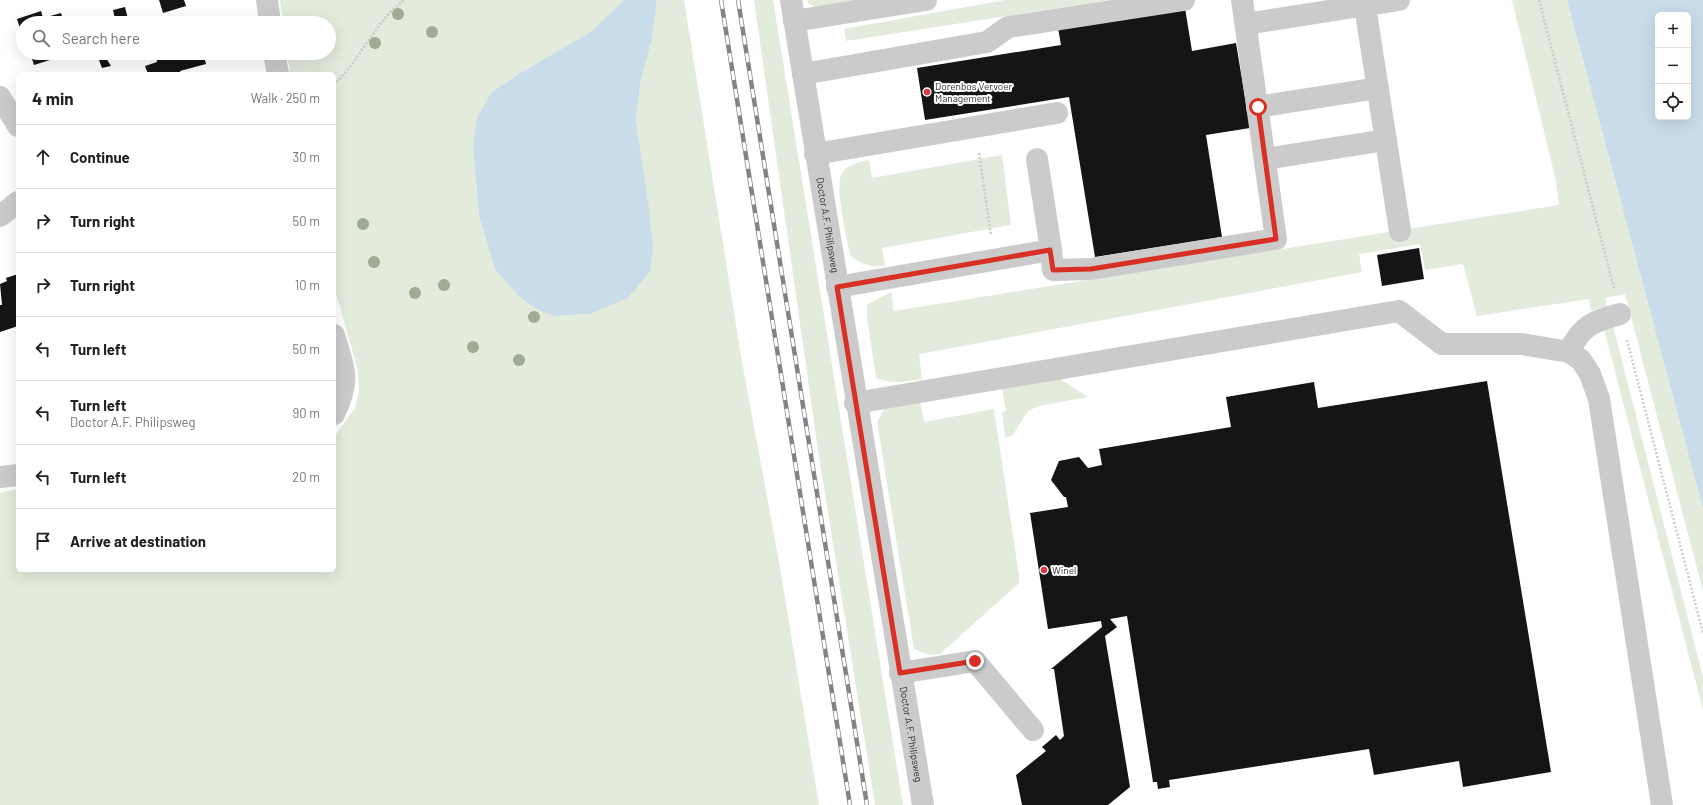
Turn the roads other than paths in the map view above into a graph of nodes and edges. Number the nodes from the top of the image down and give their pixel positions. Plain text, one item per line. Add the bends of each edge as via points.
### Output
1 (267, 0) edge
2 (791, 0) edge
3 (926, 0) edge
4 (1184, 0) edge
5 (1242, 0) edge
6 (1399, 0) edge
7 (1365, 3) edge
8 (269, 16) edge
9 (794, 21) junction
10 (1246, 24) junction
11 (275, 60) edge
12 (278, 72) edge
13 (803, 74) junction
14 (1378, 88) junction
15 (0, 97) edge
16 (1258, 107) junction
17 (1057, 113) dead end
18 (16, 123) edge
19 (1386, 140) junction
20 (815, 154) junction
21 (1037, 159) dead end
22 (1265, 159) junction
23 (16, 204) edge
24 (0, 216) edge
25 (1400, 230) dead end
26 (1050, 250) junction
27 (837, 287) junction
28 (1620, 314) dead end
29 (336, 342) edge
30 (1569, 352) junction
31 (856, 403) junction
32 (336, 410) edge
33 (16, 475) edge
34 (0, 477) edge
35 (900, 673) junction
36 (1033, 730) dead end
37 (923, 805) edge
38 (1662, 805) edge

1 - 8 street
2 - 9 street, Doctor A.F. Philipsweg
3 - 9 street
4 - 13 street via 1008,27 987,42
5 - 10 street
6 - 7 street
7 - 10 street
7 - 14 street
9 - 13 street, Doctor A.F. Philipsweg
10 - 16 street
11 - 12 street
13 - 20 street, Doctor A.F. Philipsweg
14 - 16 street
14 - 19 street
15 - 18 street
16 - 22 street
17 - 20 street
19 - 22 street
19 - 25 street
20 - 27 street, Doctor A.F. Philipsweg
21 - 26 street
22 - 26 street via 1276,239 1091,269 1053,270
23 - 24 street
26 - 27 street
27 - 31 street, Doctor A.F. Philipsweg
28 - 30 street via 1589,325 1576,337
29 - 32 street via 346,375 342,397
30 - 31 street via 1522,344 1442,344 1399,311
30 - 38 street via 1581,360 1590,374 1599,399
31 - 35 street, Doctor A.F. Philipsweg
33 - 34 street
35 - 36 street via 975,661
35 - 37 street, Doctor A.F. Philipsweg

